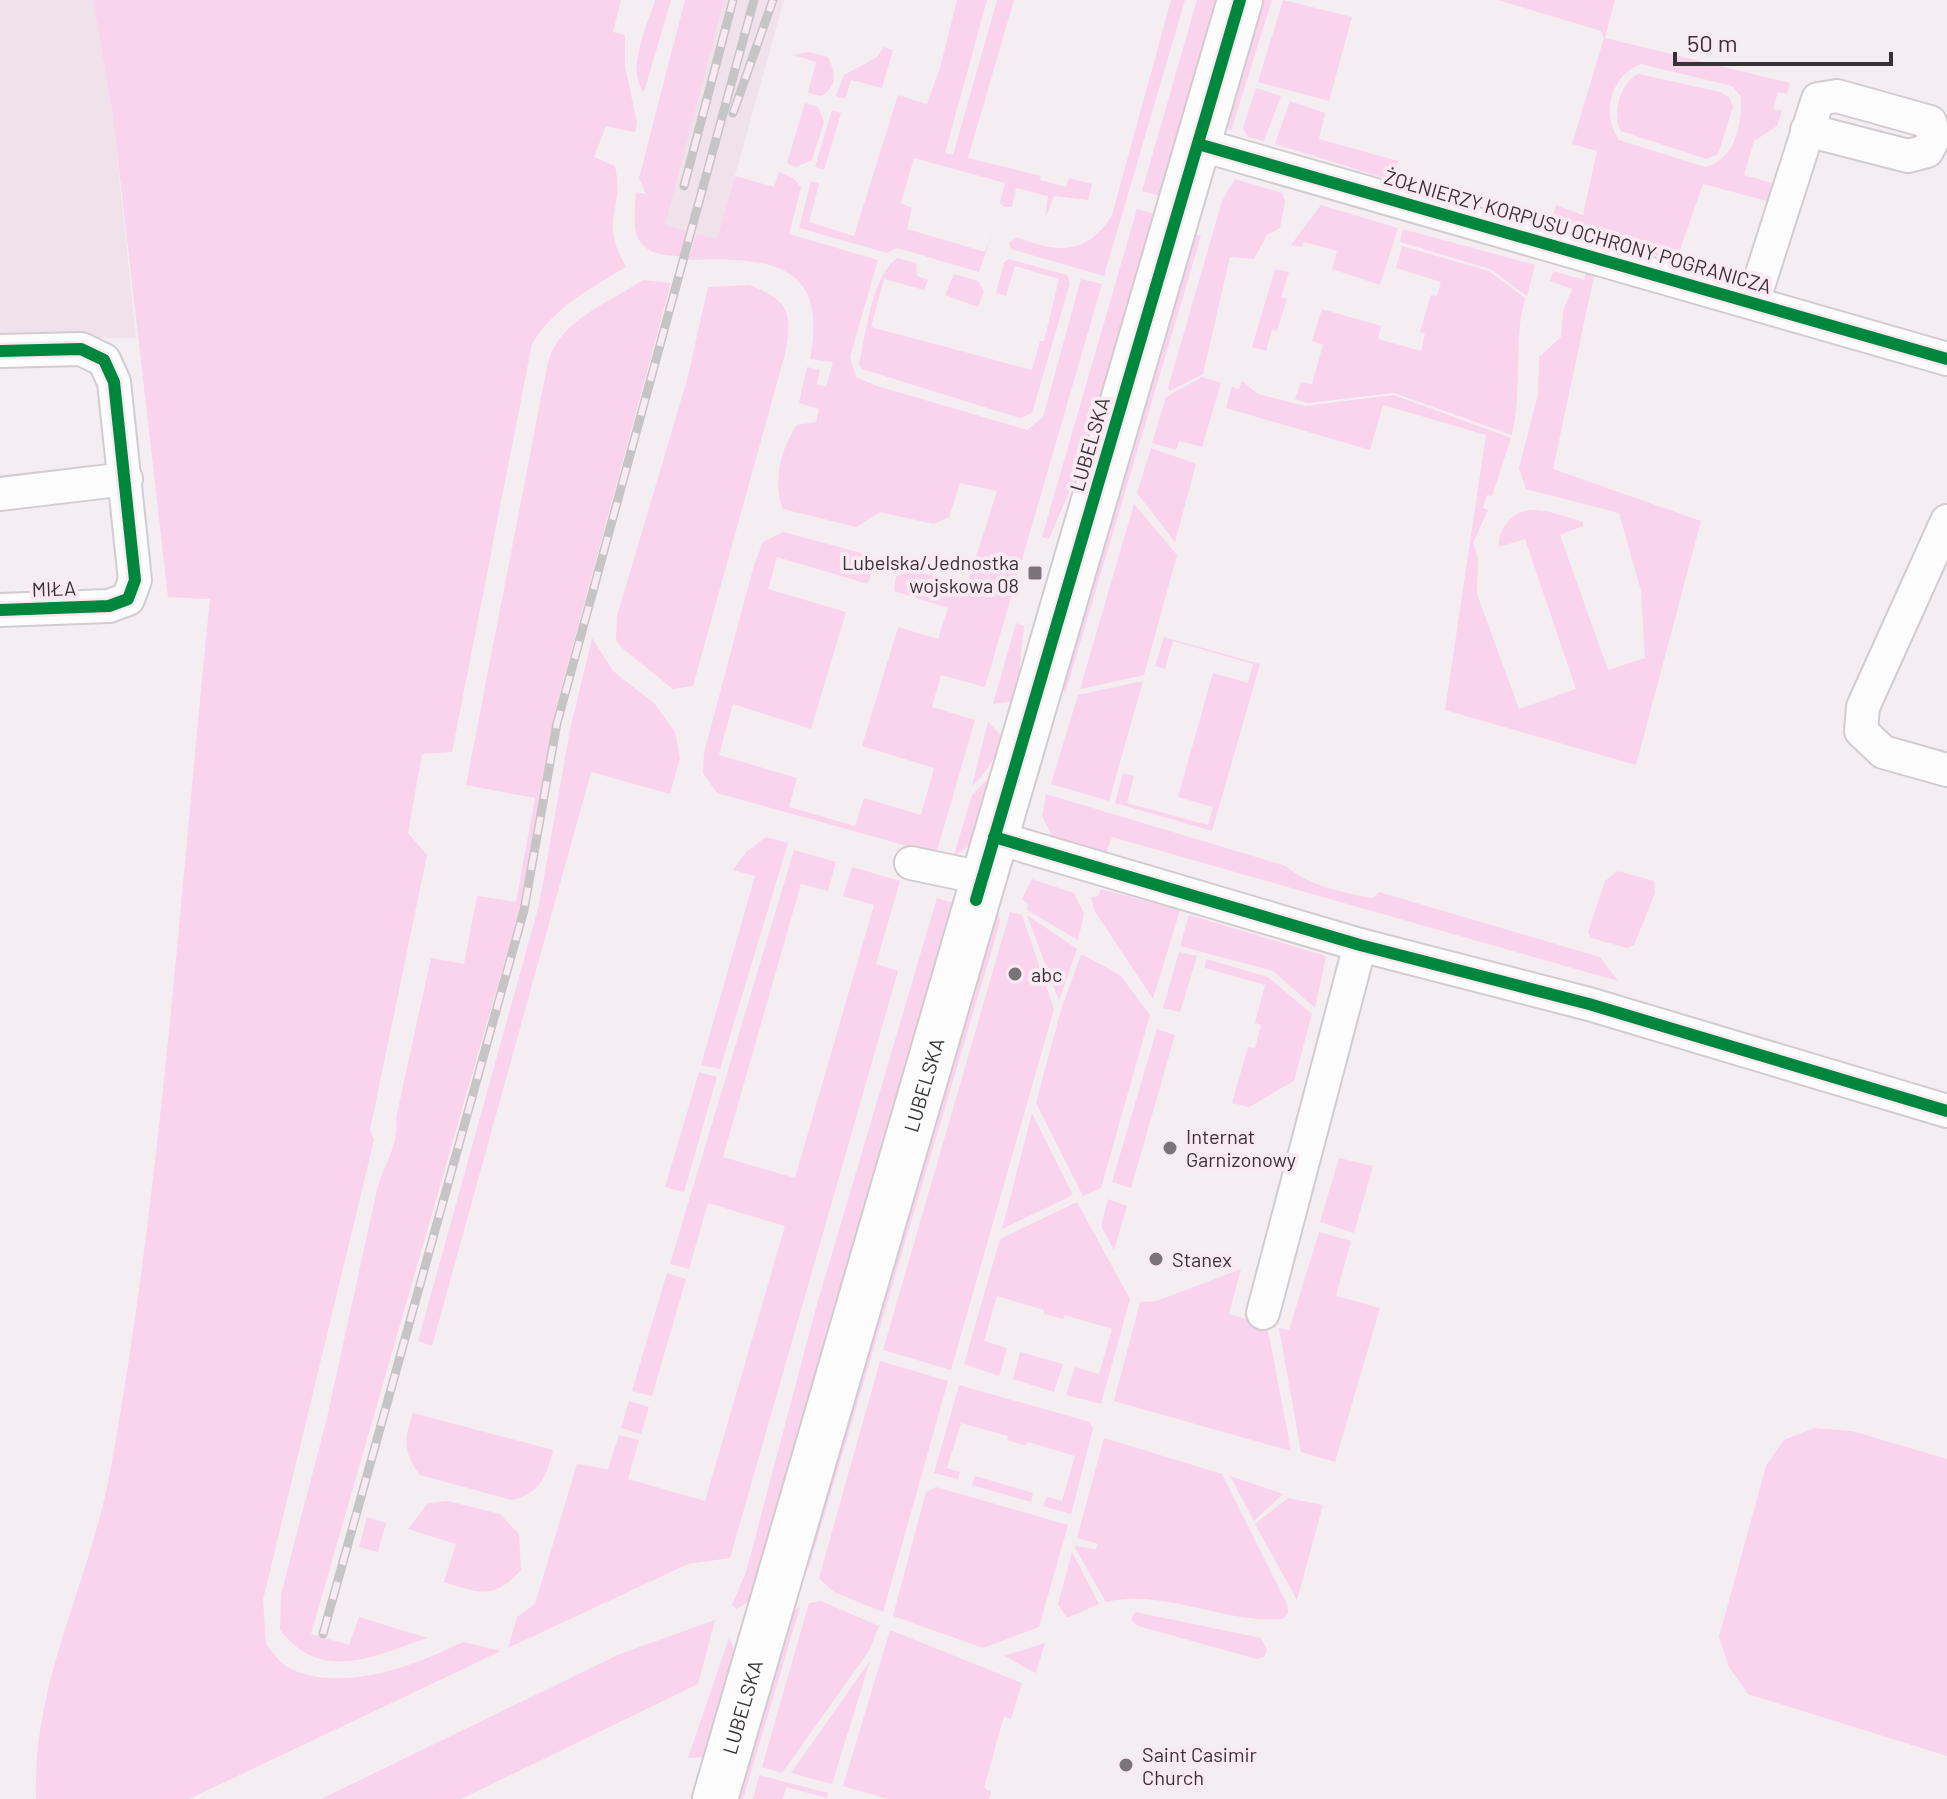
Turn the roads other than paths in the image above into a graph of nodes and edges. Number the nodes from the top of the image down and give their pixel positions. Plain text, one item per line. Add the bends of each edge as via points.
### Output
1 (1240, 0) edge
2 (1807, 130) dead end
3 (1198, 144) junction
4 (1753, 302) junction
5 (0, 351) edge
6 (1947, 359) edge
7 (126, 479) junction
8 (0, 494) edge
9 (1947, 523) edge
10 (0, 610) edge
11 (1947, 770) edge
12 (994, 837) junction
13 (911, 863) dead end
14 (982, 878) junction
15 (1360, 945) junction
16 (1947, 1111) edge
17 (1263, 1313) dead end
18 (715, 1799) edge

1 - 3 main road, LUBELSKA
2 - 4 street
3 - 4 street, ŻOŁNIERZY KORPUSU OCHRONY POGRANICZA
3 - 12 main road, LUBELSKA
4 - 6 street, ŻOŁNIERZY KORPUSU OCHRONY POGRANICZA
5 - 7 street via 81,349 104,360 114,382
7 - 8 street
7 - 10 street, MIŁA via 135,580 128,599 109,606
9 - 11 street via 1863,707 1861,731 1883,752
12 - 14 main road, LUBELSKA
12 - 15 street
13 - 14 street
14 - 18 main road, LUBELSKA
15 - 16 street via 1589,1004
15 - 17 street

